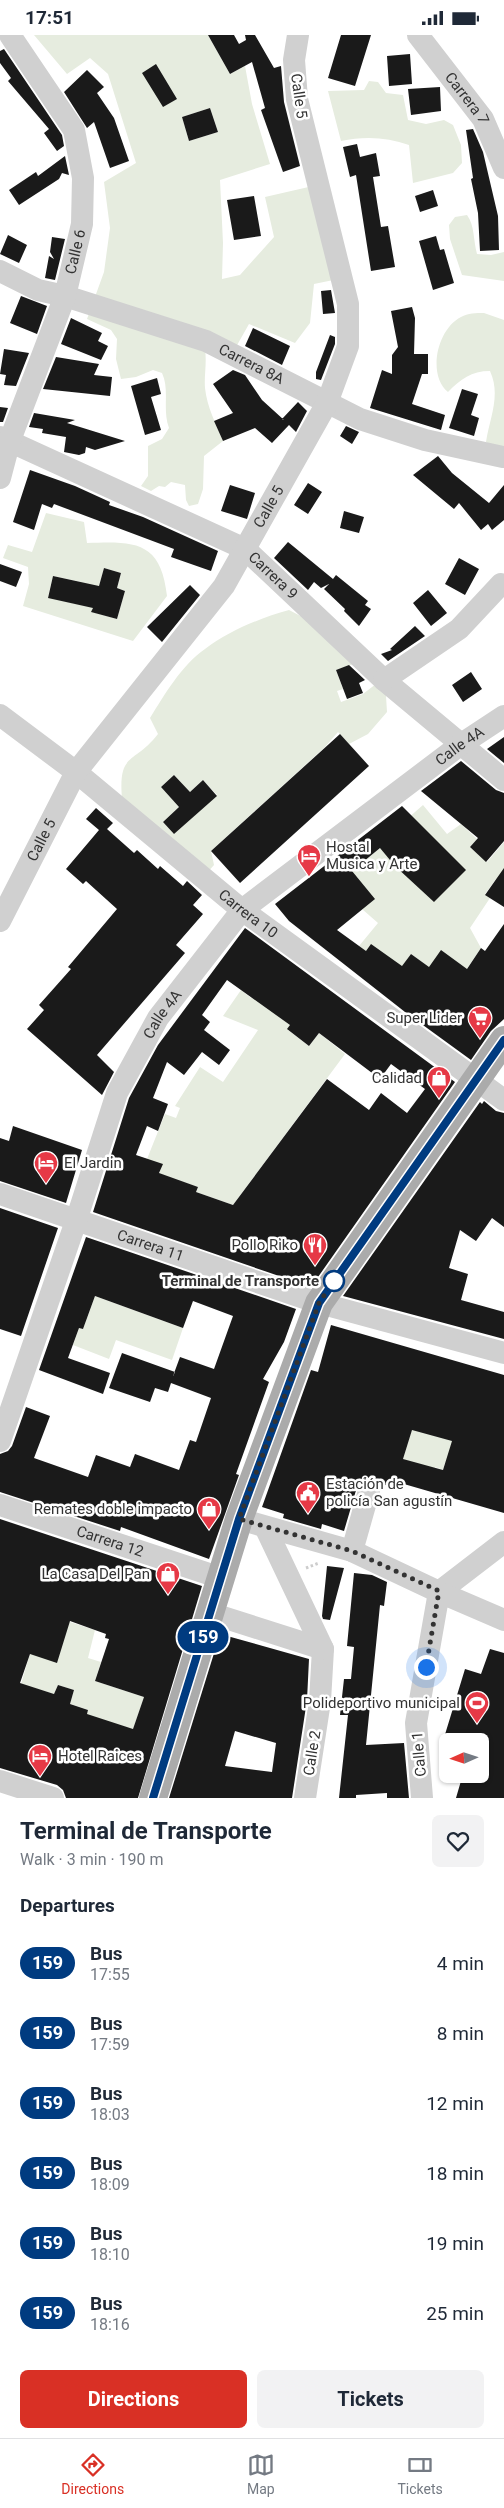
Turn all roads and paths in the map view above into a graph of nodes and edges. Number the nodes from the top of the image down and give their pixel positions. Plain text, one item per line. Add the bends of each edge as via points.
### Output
1 (10, 35) edge
2 (298, 35) edge
3 (418, 35) edge
4 (504, 168) edge
5 (0, 271) edge
6 (65, 295) junction
7 (327, 403) junction
8 (5, 438) edge
9 (502, 457) dead end
10 (0, 478) edge
11 (245, 549) junction
12 (501, 584) dead end
13 (384, 680) junction
14 (0, 715) edge
15 (504, 716) edge
16 (460, 745) junction
17 (76, 772) junction
18 (504, 780) edge
19 (242, 910) junction
20 (0, 921) edge
21 (504, 1040) edge
22 (475, 1079) junction
23 (504, 1101) edge
24 (0, 1194) edge
25 (76, 1221) junction
26 (319, 1303) junction
27 (504, 1353) edge
28 (0, 1441) edge
29 (369, 1491) dead end
30 (0, 1505) edge
31 (239, 1519) junction
32 (266, 1529) junction
33 (504, 1542) edge
34 (352, 1551) junction
35 (221, 1578) junction
36 (439, 1591) junction
37 (210, 1613) junction
38 (504, 1620) edge
39 (323, 1649) junction
40 (0, 1781) edge
41 (53, 1798) edge
42 (153, 1798) edge
43 (305, 1798) edge
44 (422, 1798) edge

1 - 6 street, Calle 6 via 74,130 83,178 82,224
2 - 7 street, Calle 5 via 294,60 296,99 348,304 348,346
3 - 4 street, Carrera 7 via 483,119
5 - 6 street, Carrera 8A via 38,290
6 - 7 street, Carrera 8A via 206,341
6 - 8 street, Calle 6
7 - 9 street, Carrera 8A via 360,419 425,440
7 - 11 street, Calle 5
8 - 10 street, Calle 6
8 - 11 street, Carrera 9
11 - 13 street, Carrera 9
11 - 17 street, Calle 5 via 224,586
12 - 13 street via 459,629
13 - 16 street, Carrera 9
14 - 17 street, Carrera 10
15 - 16 street, Calle 4A
16 - 18 street, Carrera 9
16 - 19 street, Calle 4A
17 - 19 street, Carrera 10
17 - 20 street, Calle 5
19 - 22 street, Carrera 10
19 - 25 street, Calle 4A via 158,1018 117,1093
21 - 22 main road
22 - 23 street, Carrera 10
22 - 26 main road
24 - 25 street, Carrera 11
25 - 26 street, Carrera 11
25 - 28 street, Calle 4A
26 - 27 street, Carrera 11
26 - 31 main road
29 - 34 street
30 - 35 street, Carrera 12
31 - 32 street
31 - 35 main road
32 - 34 street
32 - 39 street
33 - 36 street
34 - 36 street
35 - 37 main road
36 - 38 street
36 - 44 street, Calle 1 via 416,1723
37 - 39 street
37 - 42 main road
39 - 43 street, Calle 2 via 320,1701
40 - 41 street

